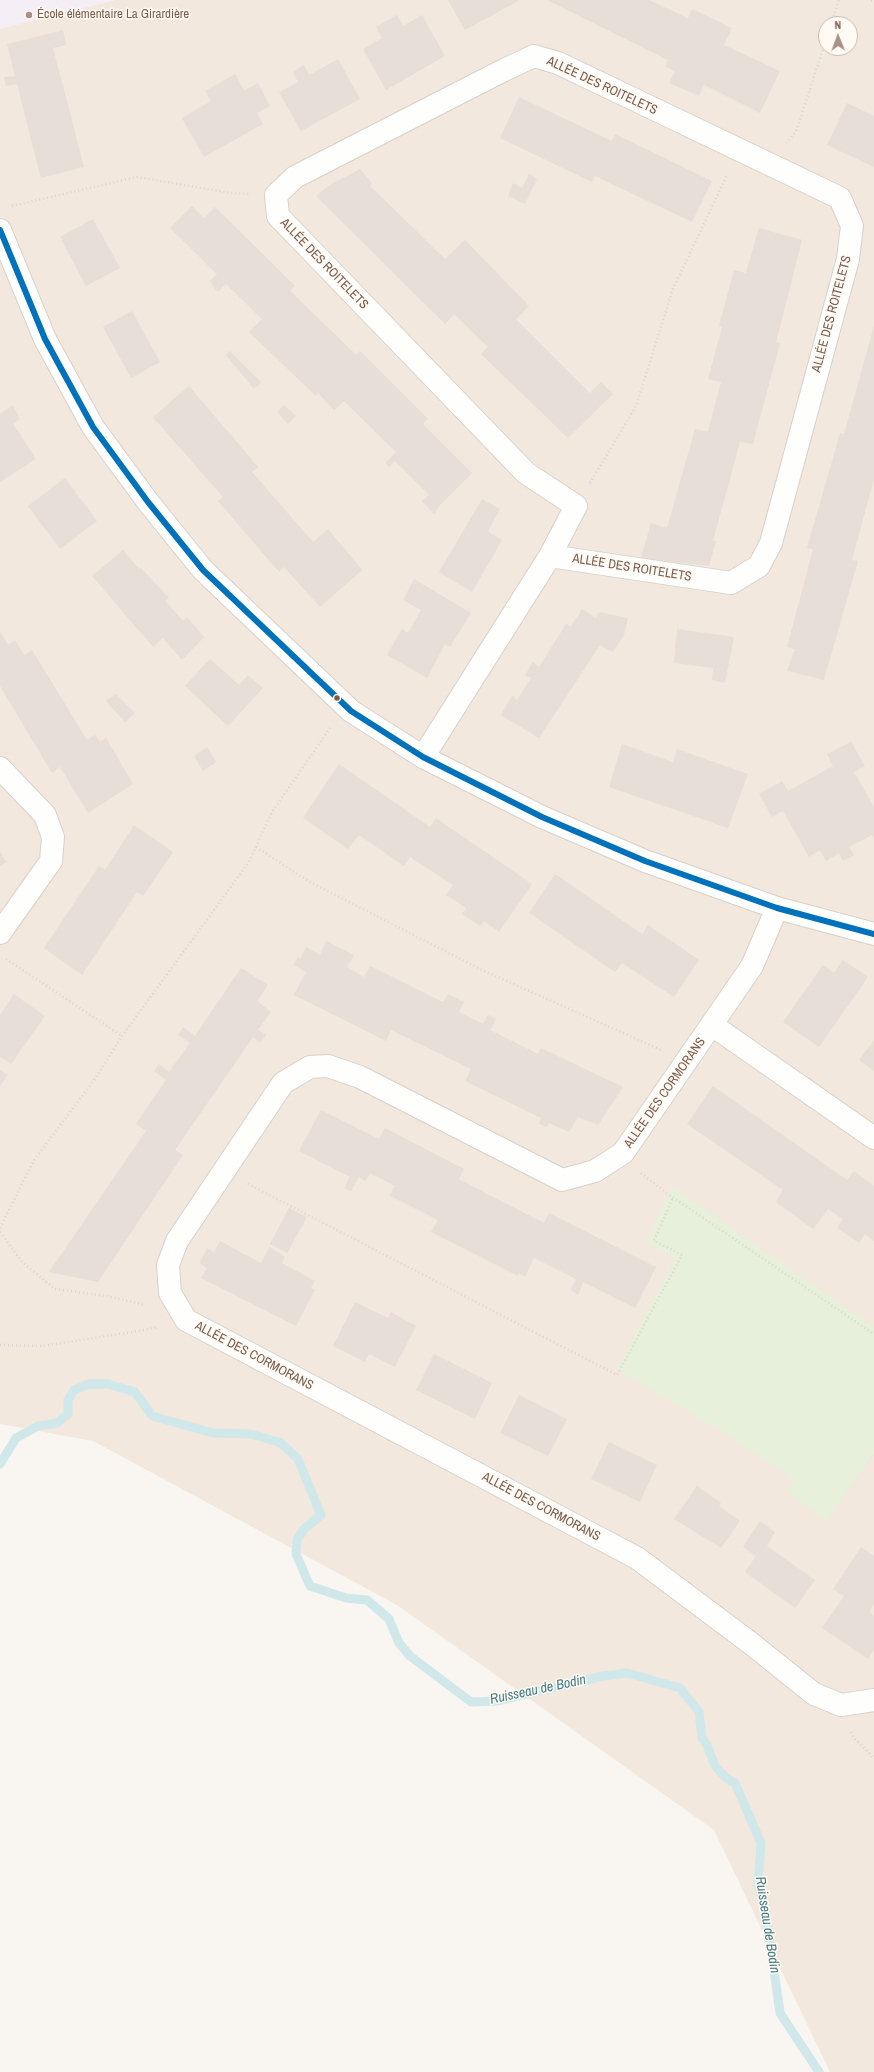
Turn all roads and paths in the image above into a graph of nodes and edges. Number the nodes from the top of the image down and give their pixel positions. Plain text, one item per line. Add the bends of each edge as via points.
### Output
1 (839, 0) edge
2 (871, 0) edge
3 (874, 1) edge
4 (834, 16) edge
5 (821, 56) edge
6 (738, 151) junction
7 (767, 164) junction
8 (276, 195) junction
9 (7, 208) dead end
10 (0, 230) edge
11 (576, 506) junction
12 (550, 556) junction
13 (346, 706) junction
14 (423, 757) junction
15 (0, 768) edge
16 (256, 847) junction
17 (777, 908) junction
18 (0, 933) edge
19 (874, 934) edge
20 (0, 955) edge
21 (712, 1025) junction
22 (122, 1036) junction
23 (687, 1062) junction
24 (874, 1138) edge
25 (619, 1156) junction
26 (225, 1170) junction
27 (673, 1197) junction
28 (0, 1228) edge
29 (0, 1232) edge
30 (170, 1294) junction
31 (186, 1320) junction
32 (874, 1334) edge
33 (0, 1345) edge
34 (874, 1700) edge
35 (841, 1705) junction
36 (874, 1758) edge

1 - 4 path
2 - 3 path
5 - 7 path via 796,132
6 - 7 street, ALLÉE DES ROITELETS
6 - 8 street, ALLÉE DES ROITELETS via 558,63 534,56 295,177
6 - 11 path via 673,289 636,406
7 - 12 street, ALLÉE DES ROITELETS via 840,198 852,226 848,258 771,543 758,566 731,583
8 - 9 path via 231,193 137,177
8 - 11 street, ALLÉE DES ROITELETS via 278,216 526,473
10 - 13 street via 45,339 93,427 148,502 203,570
11 - 12 street, ALLÉE DES ROITELETS
12 - 14 street, ALLÉE DES ROITELETS
13 - 14 street
13 - 16 path via 272,812
14 - 17 street via 564,826 645,861
15 - 18 street via 45,815 53,837 51,861
16 - 22 path via 249,862
16 - 23 path via 308,881 480,969
17 - 19 street
17 - 21 street, ALLÉE DES CORMORANS via 752,966
20 - 22 path
21 - 23 street, ALLÉE DES CORMORANS
21 - 24 street, ALLÉE DES CORMORANS
22 - 28 path via 95,1079 34,1160
23 - 25 street, ALLÉE DES CORMORANS
25 - 26 street, ALLÉE DES CORMORANS via 595,1171 562,1180 360,1077 328,1066 310,1067 283,1083
25 - 27 path
26 - 27 path via 617,1376 682,1255 654,1241
26 - 30 street, ALLÉE DES CORMORANS via 177,1241 168,1265
27 - 32 path
29 - 30 path via 22,1262 55,1289 142,1304
30 - 31 street, ALLÉE DES CORMORANS
31 - 33 path via 140,1331 42,1346
31 - 35 street, ALLÉE DES CORMORANS via 637,1558 814,1694
34 - 35 street
35 - 36 path via 854,1738

